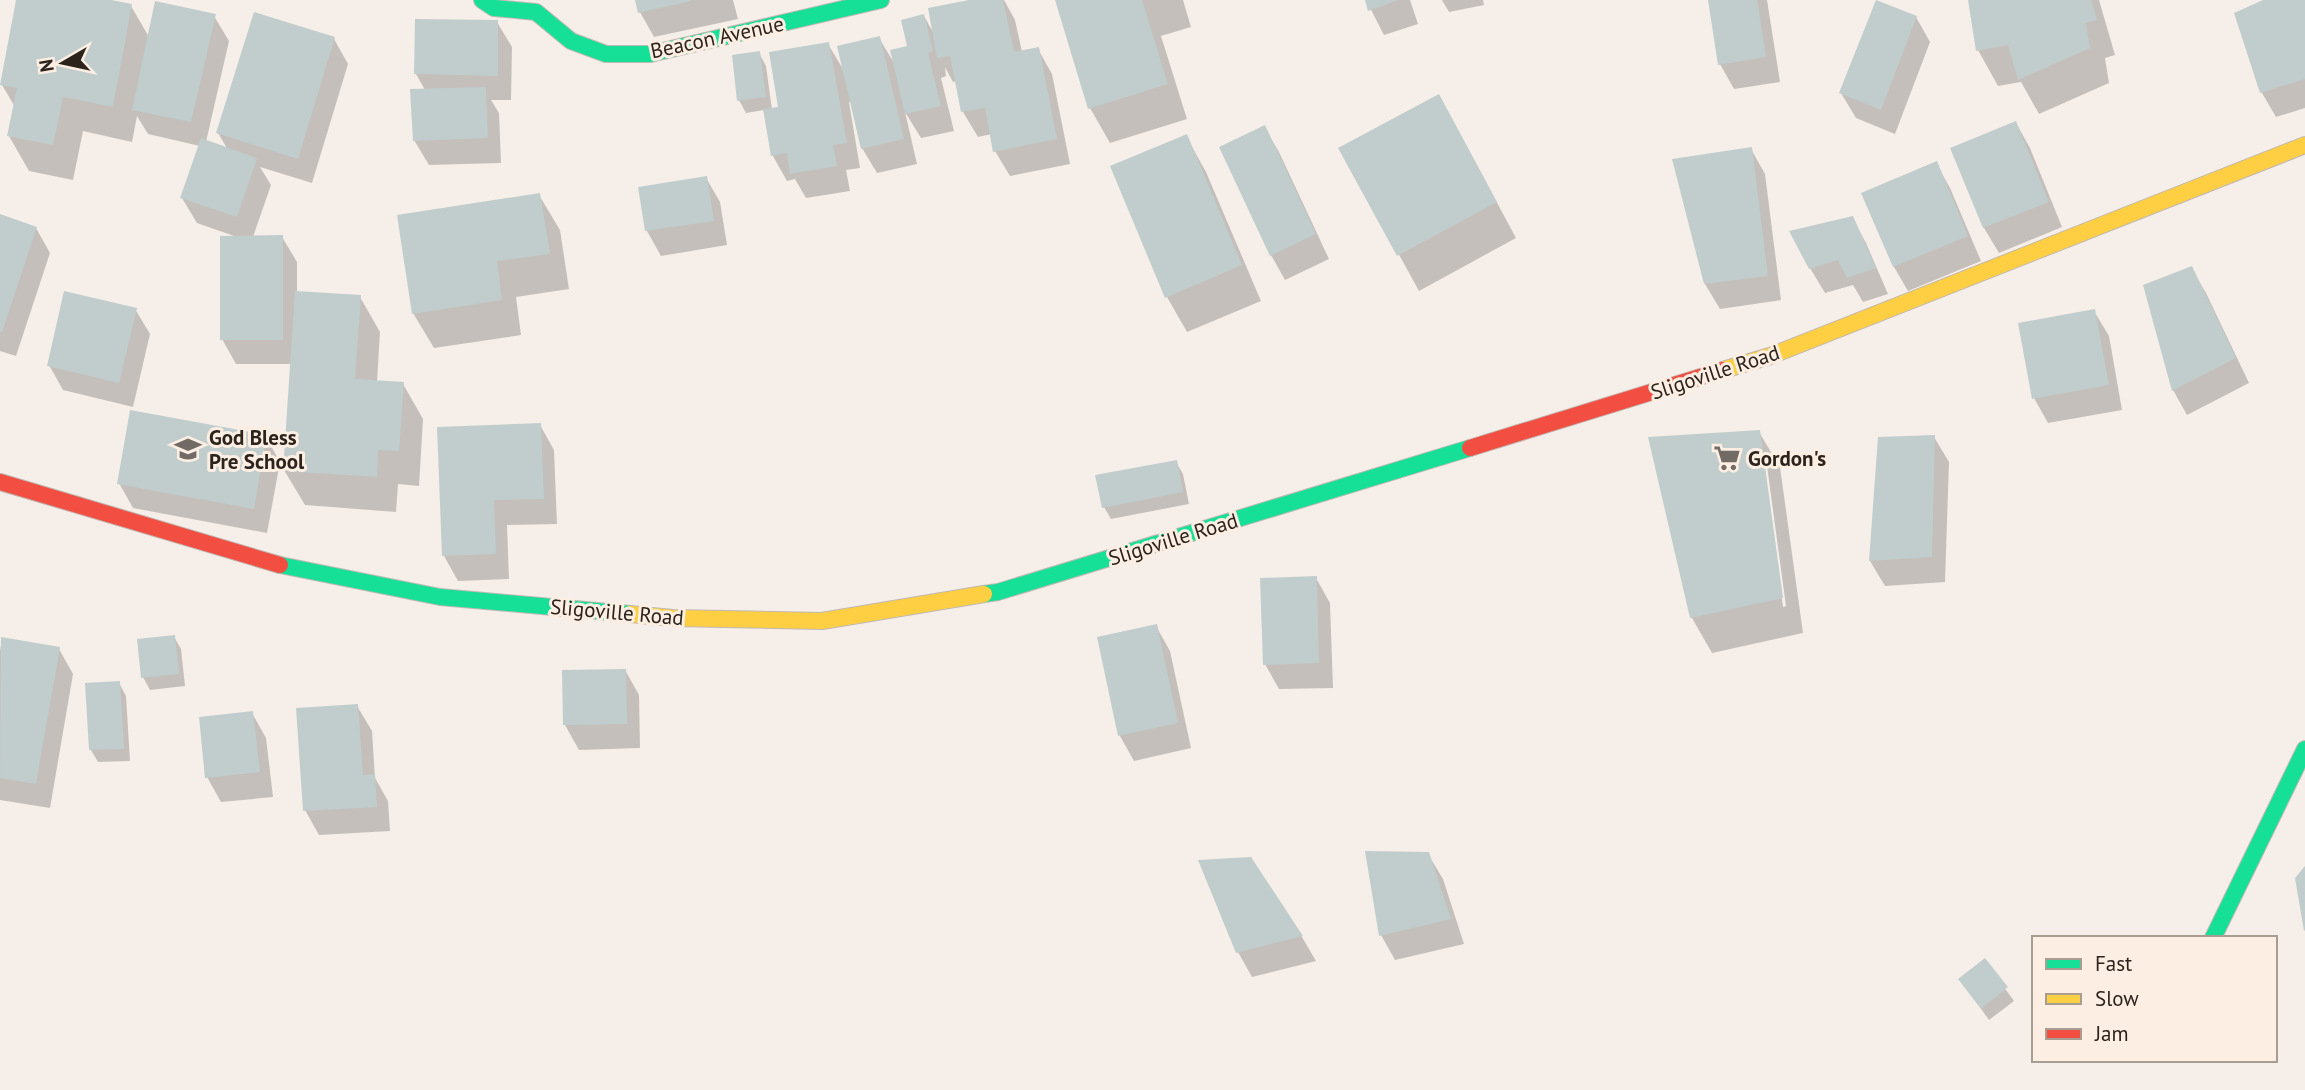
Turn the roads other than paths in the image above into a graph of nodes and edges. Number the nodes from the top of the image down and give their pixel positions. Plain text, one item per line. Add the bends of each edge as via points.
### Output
1 (482, 0) edge
2 (881, 0) edge
3 (2305, 145) edge
4 (0, 482) edge
5 (2305, 749) edge
6 (2214, 936) edge

1 - 2 street, Beacon Avenue via 494,8 536,12 571,41 606,54 650,54
3 - 4 street, Sligoville Road via 1770,356 998,592 822,621 673,618 440,597 285,566
5 - 6 street

